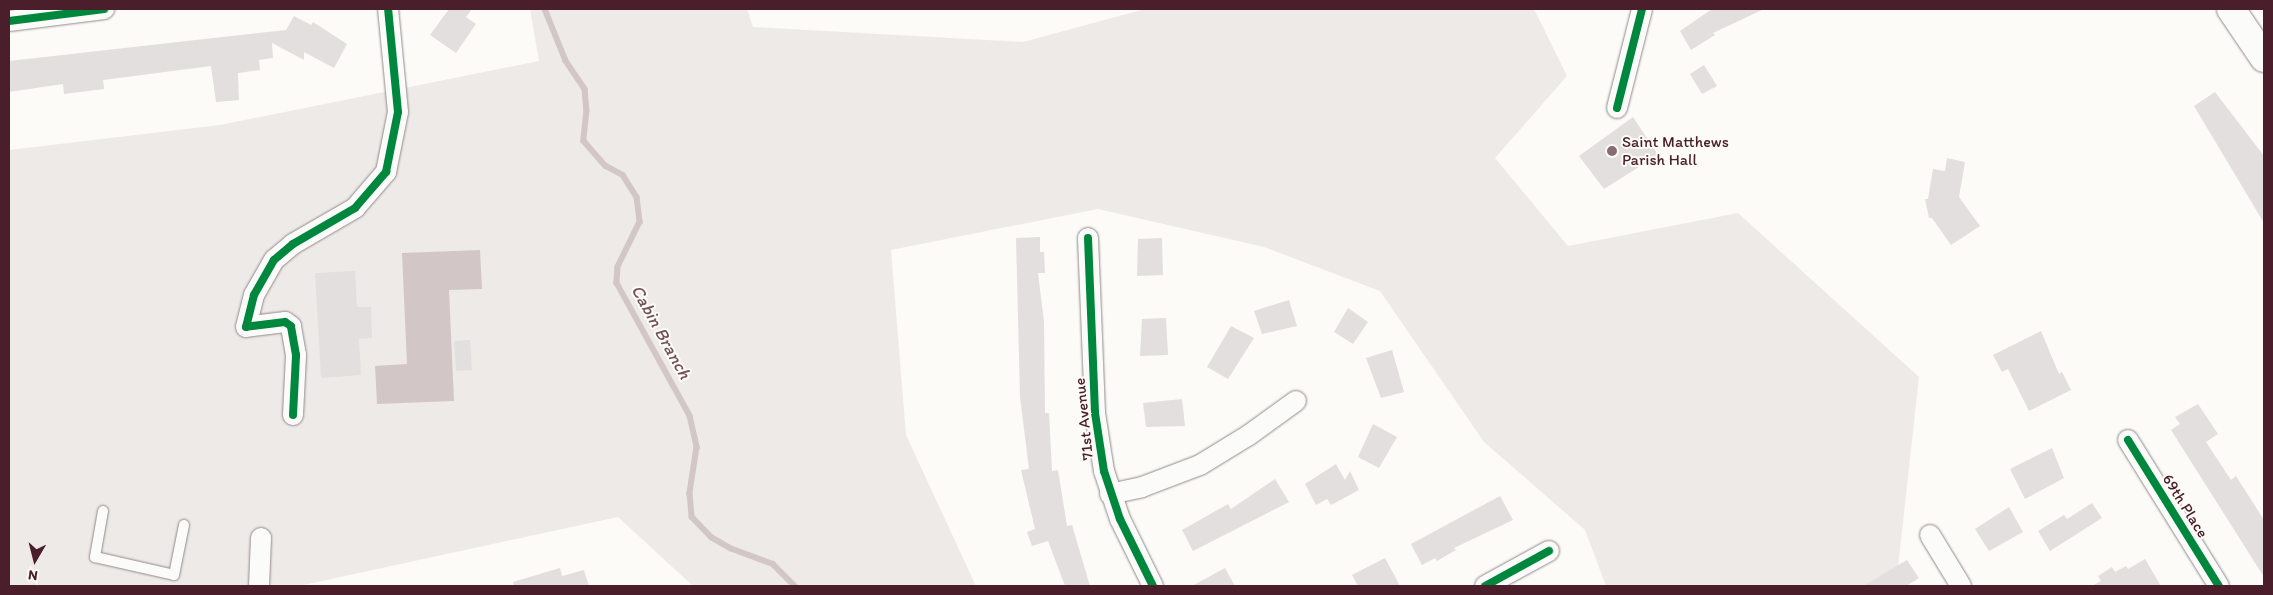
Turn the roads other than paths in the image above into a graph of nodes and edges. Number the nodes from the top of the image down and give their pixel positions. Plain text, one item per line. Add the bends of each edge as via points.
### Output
1 (104, 9) edge
2 (388, 9) edge
3 (1642, 9) edge
4 (2231, 9) edge
5 (9, 21) edge
6 (2264, 58) edge
7 (1618, 108) dead end
8 (1088, 238) dead end
9 (1296, 402) dead end
10 (293, 416) dead end
11 (2128, 440) dead end
12 (1110, 494) junction
13 (103, 511) dead end
14 (184, 525) dead end
15 (1930, 535) dead end
16 (261, 538) dead end
17 (1549, 551) dead end
18 (259, 586) edge
19 (1153, 586) edge
20 (1485, 586) edge
21 (1961, 586) edge
22 (2219, 586) edge

1 - 5 street
2 - 10 street via 398,112 386,172 355,208 293,244 274,260 260,280 246,327 285,322 291,326 296,355
3 - 7 street
4 - 6 main road
8 - 12 street, 71st Avenue via 1095,413
9 - 12 street via 1200,465 1142,487
11 - 22 street, 69th Place
12 - 19 street, 71st Avenue
13 - 14 lane via 95,557 174,575
15 - 21 street
16 - 18 street
17 - 20 street

